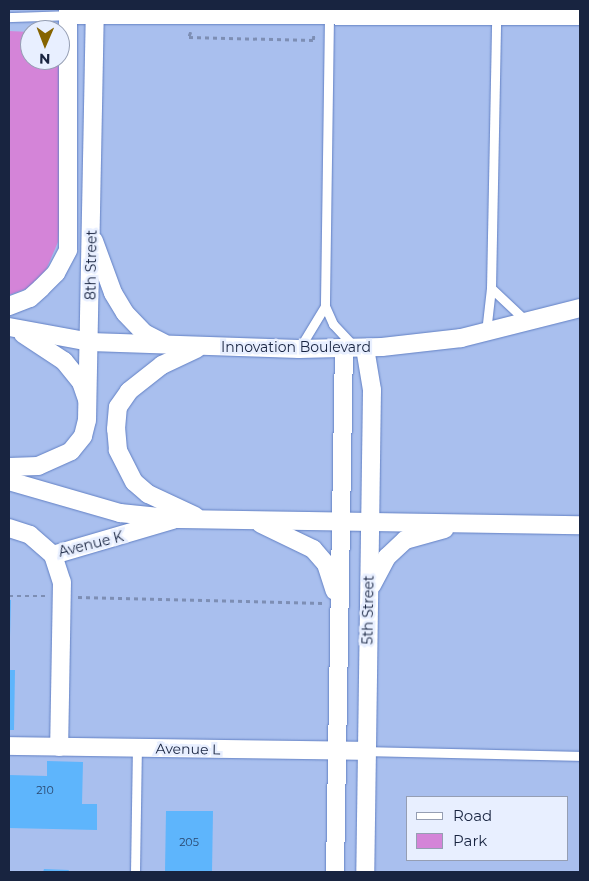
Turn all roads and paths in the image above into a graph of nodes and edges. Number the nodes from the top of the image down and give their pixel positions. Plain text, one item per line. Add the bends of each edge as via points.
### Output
1 (68, 12) edge
2 (95, 12) edge
3 (275, 12) edge
4 (507, 14) edge
5 (195, 15) junction
6 (323, 16) junction
7 (580, 16) edge
8 (9, 17) edge
9 (92, 236) junction
10 (491, 288) junction
11 (9, 306) edge
12 (325, 306) junction
13 (580, 308) edge
14 (527, 322) junction
15 (11, 327) edge
16 (486, 332) junction
17 (90, 342) junction
18 (169, 346) junction
19 (201, 346) junction
20 (355, 348) junction
21 (299, 349) junction
22 (89, 404) junction
23 (9, 467) edge
24 (9, 481) edge
25 (178, 519) junction
26 (201, 519) junction
27 (248, 520) junction
28 (341, 522) junction
29 (369, 522) junction
30 (466, 524) junction
31 (580, 526) edge
32 (9, 528) edge
33 (53, 555) junction
34 (368, 595) junction
35 (9, 596) edge
36 (49, 596) dead end
37 (74, 597) dead end
38 (336, 603) junction
39 (9, 746) edge
40 (60, 747) junction
41 (137, 748) junction
42 (337, 751) junction
43 (366, 751) junction
44 (580, 756) edge
45 (135, 872) edge
46 (335, 872) edge
47 (365, 872) edge

1 - 2 street
1 - 8 lane
1 - 11 street, 8th Street via 68,250 56,273 41,288 30,298
2 - 5 street
2 - 9 street, 8th Street
3 - 5 street
3 - 6 street
4 - 6 street
4 - 7 street
4 - 10 lane
5 - 6 path via 189,37 313,40
6 - 12 lane
9 - 17 street, 8th Street
9 - 18 street via 113,293 125,313 144,333
10 - 14 lane
10 - 16 lane
12 - 20 lane via 333,324
12 - 21 lane
13 - 14 street, Innovation Boulevard
14 - 16 street, Innovation Boulevard
15 - 17 street, Innovation Boulevard
15 - 22 street via 64,361 81,382
16 - 20 street, Innovation Boulevard via 461,338
17 - 18 street, Innovation Boulevard
17 - 22 street, 8th Street
18 - 19 street, Innovation Boulevard
19 - 21 street, Innovation Boulevard
19 - 26 street via 162,365 129,391 118,407 116,429 118,450 134,482 148,494
20 - 21 street, Innovation Boulevard
20 - 28 street, 5th Street
20 - 29 street, 5th Street via 372,390
22 - 23 street, 8th Street via 83,436 71,451 38,466
24 - 25 street via 120,513
25 - 26 street
25 - 33 street, Avenue K
26 - 27 street
27 - 28 street
27 - 38 street via 313,549 326,564
28 - 29 street
28 - 38 street, 5th Street
29 - 30 street
29 - 34 street, 5th Street
30 - 31 street
30 - 34 street via 405,540 386,557
32 - 33 street, Avenue K via 30,535
33 - 40 street via 62,582
34 - 43 street, 5th Street
35 - 36 path
37 - 38 path
38 - 42 street, 5th Street
39 - 40 street, Avenue L
40 - 41 street, Avenue L
41 - 42 street, Avenue L
41 - 45 lane
42 - 43 street, Avenue L
42 - 46 street, 5th Street
43 - 44 lane
43 - 47 street, 5th Street

